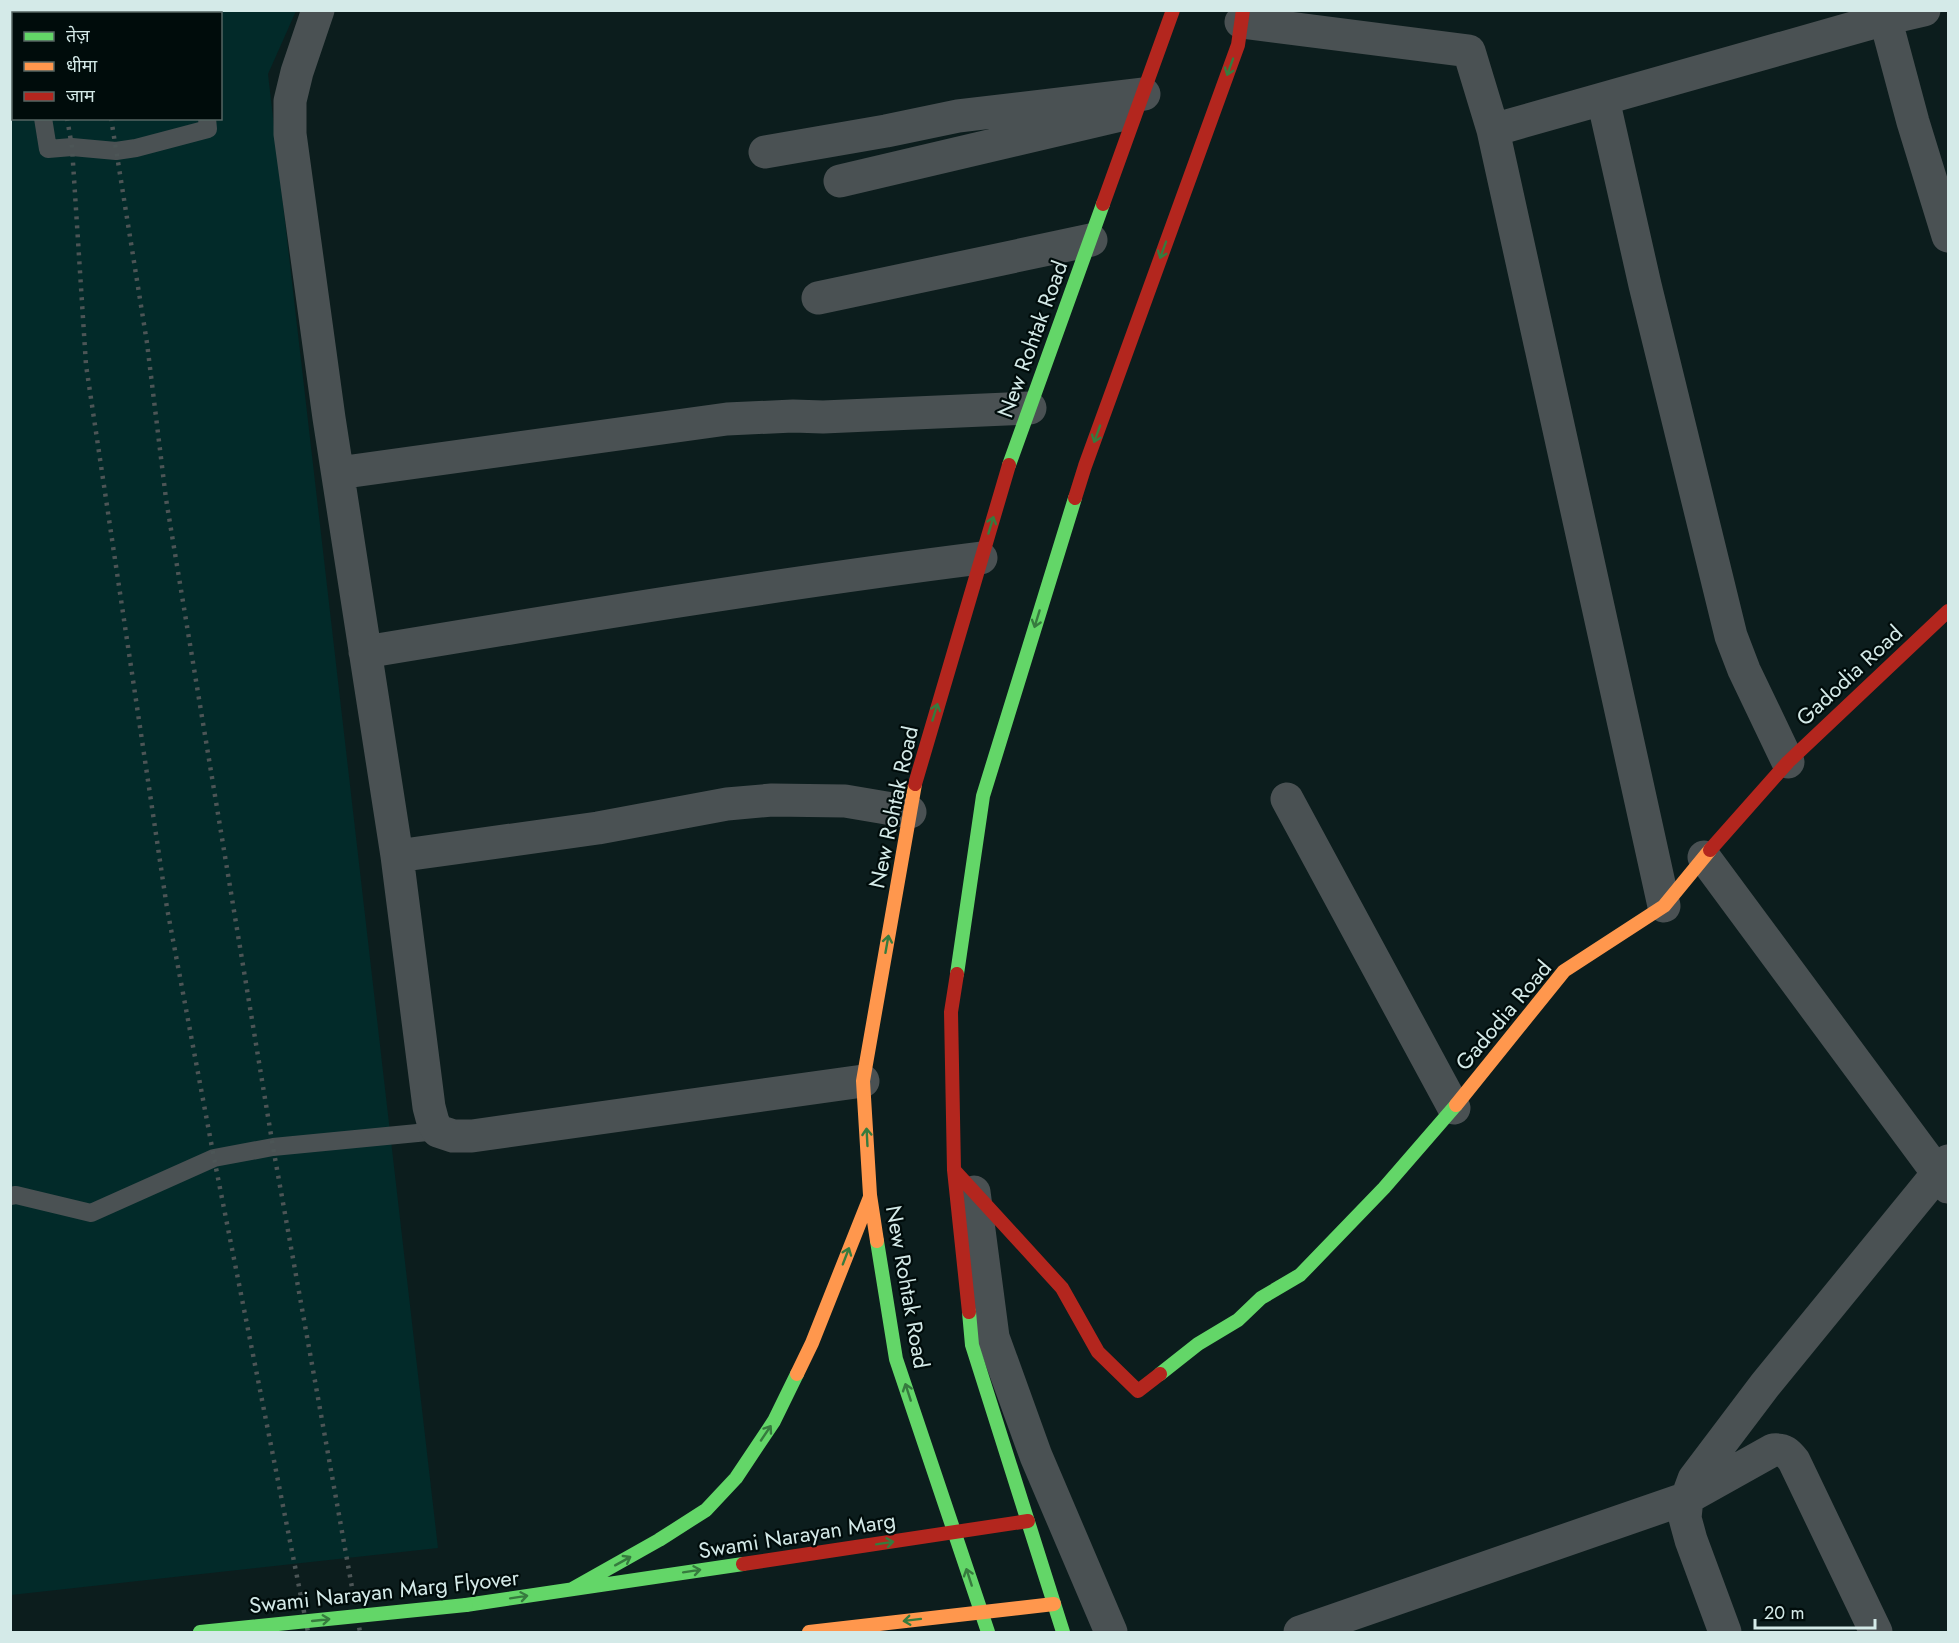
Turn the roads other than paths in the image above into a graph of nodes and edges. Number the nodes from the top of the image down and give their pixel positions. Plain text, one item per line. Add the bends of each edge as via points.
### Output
1 (318, 10) edge
2 (1173, 10) edge
3 (1924, 10) edge
4 (1884, 15) edge
5 (1242, 16) edge
6 (1603, 99) junction
7 (1141, 102) junction
8 (43, 120) edge
9 (207, 120) edge
10 (1493, 130) junction
11 (765, 152) dead end
12 (840, 181) dead end
13 (1948, 236) edge
14 (1091, 240) junction
15 (818, 298) dead end
16 (1030, 408) junction
17 (338, 473) junction
18 (981, 558) junction
19 (1948, 611) edge
20 (366, 652) junction
21 (1788, 762) junction
22 (1287, 800) dead end
23 (910, 812) junction
24 (397, 856) junction
25 (1704, 857) junction
26 (1664, 906) junction
27 (863, 1081) junction
28 (1454, 1108) junction
29 (438, 1131) junction
30 (1945, 1174) edge
31 (964, 1181) junction
32 (870, 1195) junction
33 (10, 1196) edge
34 (1687, 1498) junction
35 (1028, 1521) junction
36 (954, 1532) junction
37 (572, 1589) junction
38 (1054, 1604) junction
39 (981, 1612) junction
40 (200, 1632) edge
41 (809, 1632) edge
42 (988, 1632) edge
43 (1063, 1632) edge
44 (1111, 1632) edge
45 (1300, 1632) edge
46 (1725, 1632) edge
47 (1876, 1632) edge

1 - 17 street via 290,101 291,134
2 - 7 main road, New Rohtak Road
3 - 4 street
4 - 6 street
4 - 13 street
5 - 10 street via 1470,51
5 -> 31 main road via 1238,45 1085,466 983,796 951,1012
6 - 10 street
6 - 21 street via 1731,636
7 - 11 street via 958,116
7 - 12 street
7 - 14 main road, New Rohtak Road
8 - 9 lane via 48,149 116,151 208,129
10 - 26 street
14 - 15 street
14 - 16 main road, New Rohtak Road
16 - 17 street via 727,419
18 -> 16 main road, New Rohtak Road
17 - 20 street
18 - 20 street via 652,605
23 -> 18 main road, New Rohtak Road via 918,772
19 - 21 main road, Gadodia Road
20 - 24 street
21 - 25 main road, Gadodia Road
22 - 28 street
23 - 24 street via 845,801 772,800
27 -> 23 main road, New Rohtak Road
24 - 29 street via 429,1107
25 - 26 main road, Gadodia Road
25 - 30 street
26 - 28 main road, Gadodia Road via 1564,971
27 - 29 street via 472,1136
32 -> 27 main road, New Rohtak Road
28 - 31 main road, Gadodia Road via 1300,1275 1261,1298 1238,1320 1198,1344 1138,1391 1098,1352 1062,1288
29 - 33 lane via 273,1147 214,1158 91,1213
30 - 34 street via 1765,1385 1694,1479
31 - 35 main road via 972,1345
31 - 44 street via 993,1337 1036,1456
36 -> 32 main road, New Rohtak Road via 896,1359
37 -> 32 main road via 706,1510 736,1478 774,1421 813,1343
34 - 45 street
34 - 46 street via 1685,1518 1691,1540
34 - 47 street via 1773,1450 1788,1453
35 - 36 main road, Swami Narayan Marg
35 - 38 main road
37 -> 36 main road, Swami Narayan Marg
39 -> 36 main road, New Rohtak Road
40 -> 37 main road, Swami Narayan Marg Flyover, bridge via 466,1605
38 - 39 main road
38 - 43 main road
39 -> 41 main road
39 - 42 main road, New Rohtak Road

